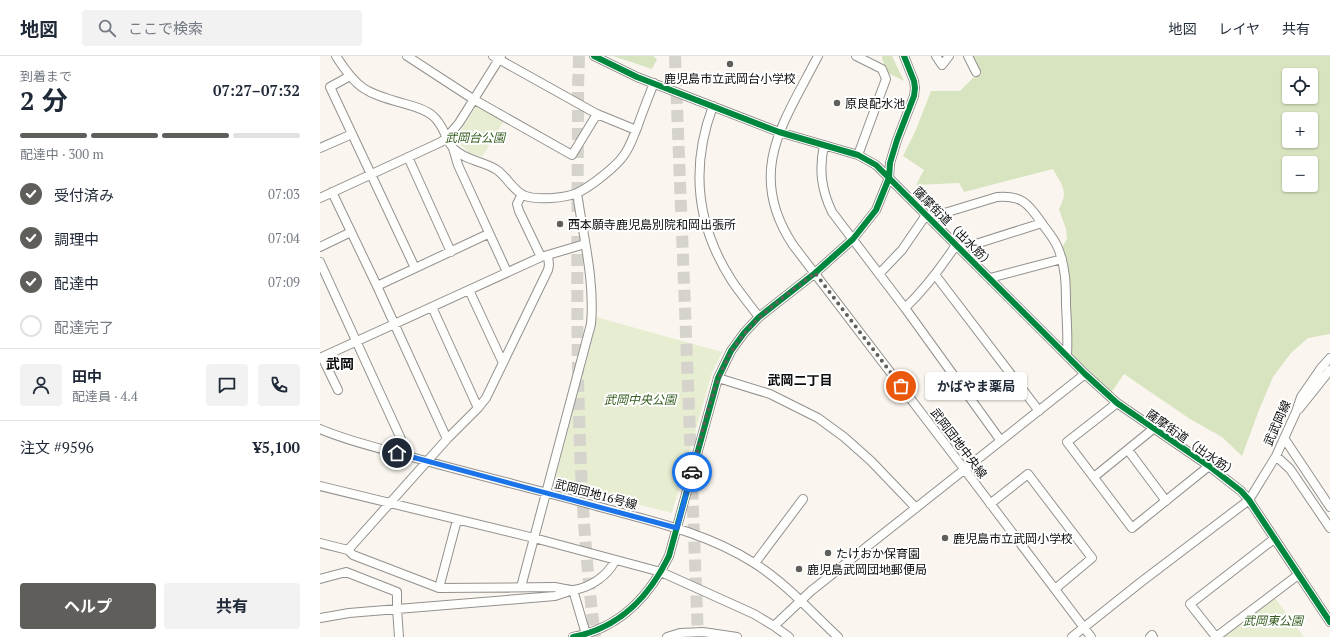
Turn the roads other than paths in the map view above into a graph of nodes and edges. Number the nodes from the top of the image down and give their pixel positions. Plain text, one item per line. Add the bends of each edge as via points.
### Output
1 (336, 56) edge
2 (407, 56) edge
3 (594, 56) edge
4 (818, 56) edge
5 (856, 56) edge
6 (904, 56) edge
7 (936, 56) edge
8 (949, 56) edge
9 (968, 56) edge
10 (497, 57) edge
11 (976, 72) dead end
12 (350, 76) junction
13 (654, 83) junction
14 (473, 99) junction
15 (713, 106) junction
16 (597, 114) junction
17 (636, 130) junction
18 (779, 132) junction
19 (352, 134) junction
20 (447, 137) junction
21 (824, 145) junction
22 (320, 148) edge
23 (453, 148) junction
24 (858, 155) junction
25 (408, 157) junction
26 (372, 174) junction
27 (889, 178) junction
28 (332, 192) junction
29 (576, 193) junction
30 (522, 194) junction
31 (320, 198) edge
32 (927, 216) junction
33 (1042, 223) junction
34 (351, 232) junction
35 (488, 234) junction
36 (852, 240) junction
37 (585, 244) junction
38 (320, 247) edge
39 (958, 247) junction
40 (451, 252) junction
41 (544, 256) junction
42 (1062, 259) junction
43 (320, 262) edge
44 (415, 268) junction
45 (507, 272) junction
46 (815, 273) junction
47 (879, 274) junction
48 (936, 276) junction
49 (990, 278) junction
50 (378, 286) junction
51 (469, 290) junction
52 (432, 307) junction
53 (905, 308) junction
54 (759, 317) junction
55 (394, 324) junction
56 (357, 342) junction
57 (1067, 355) junction
58 (321, 358) edge
59 (1330, 358) edge
60 (503, 362) junction
61 (1330, 370) edge
62 (1085, 374) junction
63 (718, 378) junction
64 (338, 390) dead end
65 (1117, 403) junction
66 (478, 408) junction
67 (1039, 411) junction
68 (1296, 412) junction
69 (320, 429) edge
70 (1154, 429) junction
71 (1284, 438) junction
72 (447, 439) junction
73 (1001, 440) junction
74 (1128, 450) junction
75 (397, 453) junction
76 (1276, 456) junction
77 (427, 461) junction
78 (1209, 466) junction
79 (965, 470) junction
80 (1094, 477) junction
81 (320, 486) edge
82 (546, 493) junction
83 (803, 499) dead end
84 (1249, 500) junction
85 (1166, 501) junction
86 (390, 502) junction
87 (990, 504) junction
88 (1330, 507) edge
89 (916, 508) junction
90 (457, 520) junction
91 (677, 528) junction
92 (1330, 528) edge
93 (534, 538) junction
94 (1274, 539) junction
95 (320, 543) edge
96 (348, 550) junction
97 (615, 561) junction
98 (755, 563) junction
99 (661, 572) junction
100 (1298, 575) junction
101 (320, 579) edge
102 (521, 587) junction
103 (439, 588) junction
104 (573, 590) junction
105 (1055, 590) junction
106 (800, 600) junction
107 (397, 609) junction
108 (320, 618) edge
109 (1330, 622) edge
110 (774, 626) junction
111 (1084, 628) junction
112 (586, 634) junction
113 (400, 637) edge
114 (573, 637) edge
115 (668, 637) edge
116 (737, 637) edge
117 (789, 637) edge
118 (838, 637) edge
119 (1072, 637) edge
120 (1091, 637) edge
121 (1150, 637) edge
122 (1153, 637) edge

1 - 12 street
2 - 14 street
3 - 13 street, 薩摩街道（出水筋）
4 - 18 street, 武岡団地中央線
5 - 24 street via 882,68 886,79
6 - 27 street via 915,88 890,163
7 - 8 street via 942,65
9 - 11 street
10 - 14 street
10 - 16 street
12 - 19 street via 330,87
12 - 20 street via 372,94 428,112
13 - 15 street, 薩摩街道（出水筋）
13 - 17 street
14 - 16 street via 572,155
14 - 20 street
15 - 18 street, 薩摩街道（出水筋）
15 - 54 street via 700,152 704,218 709,237 728,274
16 - 17 street
17 - 29 street via 621,159
18 - 21 street, 薩摩街道（出水筋）
18 - 46 street, 武岡団地中央線 via 771,162 773,202 787,236
19 - 22 street
19 - 26 street
20 - 23 street
20 - 25 street via 442,142
21 - 24 street, 薩摩街道（出水筋）
21 - 36 street via 821,172 826,199
23 - 30 street via 466,157 498,171
23 - 35 street
24 - 27 street, 薩摩街道（出水筋） via 876,165
25 - 26 street
25 - 40 street
26 - 28 street
26 - 44 street
27 - 32 street, 薩摩街道（出水筋）
27 - 36 street via 876,210
28 - 31 street
28 - 34 street
29 - 30 street via 550,198 534,198
29 - 37 street
30 - 41 street via 517,204 519,211
32 - 33 street via 997,197 1009,197 1022,200
32 - 39 street, 薩摩街道（出水筋）
32 - 47 street via 902,250
33 - 39 street
33 - 42 street
34 - 38 street
34 - 50 street
35 - 40 street
35 - 45 street
36 - 46 street
36 - 47 street
37 - 41 street
37 - 82 street via 592,300 591,324
39 - 48 street
39 - 49 street, 薩摩街道（出水筋）
40 - 44 street
41 - 45 street
41 - 60 street via 550,265
42 - 49 street
42 - 57 street via 1065,271
43 - 56 street
44 - 50 street
45 - 51 street
46 - 54 street
46 - 79 street, 武岡団地中央線
47 - 53 street
48 - 53 street
48 - 67 street
49 - 57 street, 薩摩街道（出水筋）
50 - 55 street
51 - 52 street
51 - 60 street
52 - 55 street
52 - 66 street
53 - 73 street
54 - 63 street via 744,333
55 - 56 street
55 - 72 street
56 - 58 street
56 - 75 street via 401,439
57 - 62 street, 薩摩街道（出水筋）
58 - 64 street
59 - 68 street, 武武岡線 via 1301,396
60 - 66 street via 486,398
61 - 68 street
62 - 65 street, 薩摩街道（出水筋）
62 - 67 street
63 - 89 street via 770,394 818,418 872,461
63 - 91 street
65 - 70 street, 薩摩街道（出水筋）
65 - 80 street via 1067,442
66 - 72 street
67 - 73 street
68 - 71 street, 武武岡線
69 - 75 street, 武岡団地16号線
70 - 74 street
70 - 78 street, 薩摩街道（出水筋）
71 - 76 street, 武武岡線
71 - 88 street
72 - 77 street
73 - 79 street
74 - 80 street
74 - 85 street
75 - 77 street, 武岡団地16号線
76 - 84 street, 武武岡線
76 - 92 street via 1290,469
77 - 82 street, 武岡団地16号線
77 - 86 street
78 - 84 street, 薩摩街道（出水筋）
78 - 85 street
79 - 87 street, 武岡団地中央線
79 - 89 street
80 - 85 street via 1132,528
81 - 86 street
82 - 91 street, 武岡団地16号線
82 - 93 street
83 - 98 street
84 - 94 street, 薩摩街道（出水筋）
84 - 111 street
86 - 90 street
86 - 96 street
87 - 105 street, 武岡団地中央線
87 - 105 street via 1028,474 1092,558
89 - 106 street
90 - 93 street
90 - 103 street
91 - 98 street, 武岡団地16号線 via 725,546
91 - 99 street via 669,556
93 - 97 street
93 - 102 street
94 - 100 street, 薩摩街道（出水筋）
94 - 100 street via 1190,604 1216,637
95 - 96 street
96 - 103 street via 353,555
97 - 99 street
97 - 104 street via 611,568 593,583
98 - 106 street, 武岡団地16号線 via 772,574
99 - 110 street via 754,614
99 - 112 street via 647,592 622,616
100 - 109 street, 薩摩街道（出水筋）
101 - 107 street via 346,572 397,592
102 - 103 street
102 - 104 street
104 - 107 street via 555,596
104 - 112 street
105 - 111 street, 武岡団地中央線
106 - 110 street
106 - 118 street, 武岡団地16号線
107 - 108 street
107 - 113 street
110 - 117 street
111 - 119 street
111 - 120 street, 武岡団地中央線
112 - 114 street
115 - 116 street via 680,633 703,632
121 - 122 street

